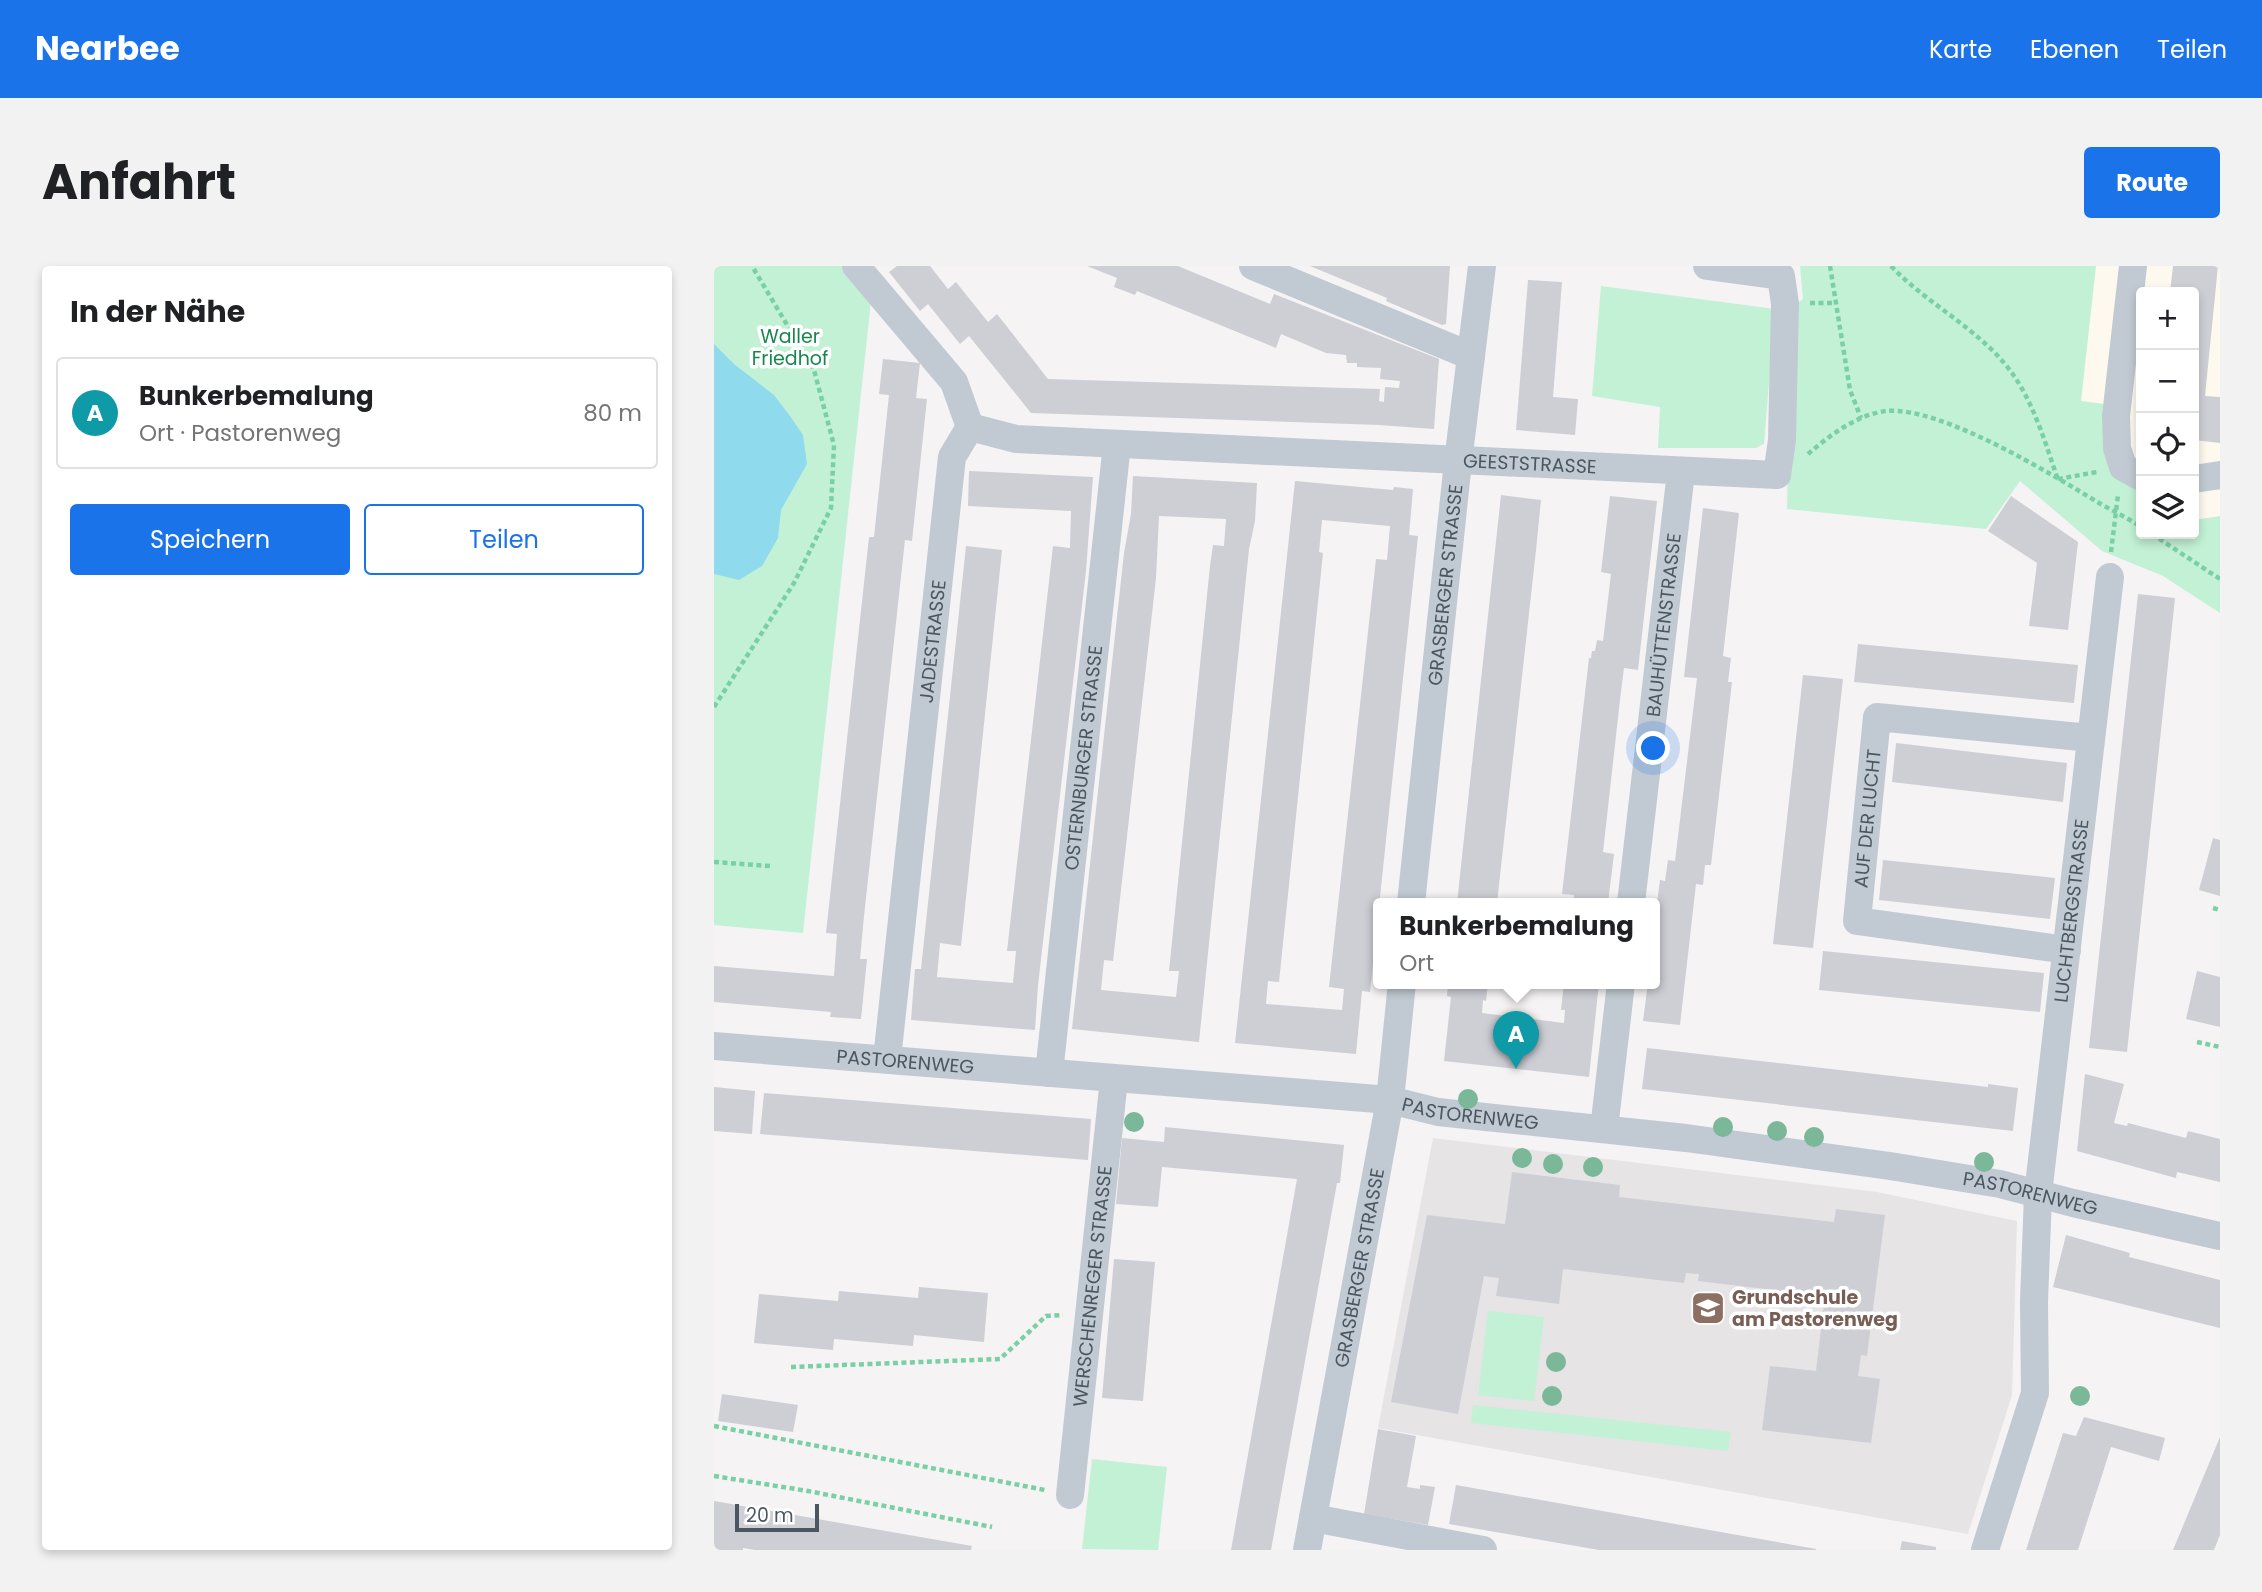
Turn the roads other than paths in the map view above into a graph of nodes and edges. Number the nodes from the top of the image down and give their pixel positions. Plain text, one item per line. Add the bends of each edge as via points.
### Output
1 (856, 266) edge
2 (1253, 266) edge
3 (1482, 266) edge
4 (1707, 266) edge
5 (2133, 266) edge
6 (1471, 356) junction
7 (970, 427) junction
8 (1116, 443) junction
9 (1458, 461) junction
10 (1681, 472) junction
11 (2132, 472) edge
12 (2220, 475) edge
13 (2199, 478) edge
14 (2109, 577) road end
15 (2090, 738) junction
16 (1412, 898) edge
17 (1632, 898) edge
18 (2067, 950) junction
19 (1401, 989) edge
20 (1620, 989) edge
21 (714, 1046) edge
22 (887, 1059) junction
23 (1049, 1073) junction
24 (1114, 1079) junction
25 (1390, 1100) junction
26 (1604, 1129) junction
27 (2038, 1194) junction
28 (2220, 1236) edge
29 (1070, 1495) road end
30 (1313, 1518) junction
31 (1307, 1550) edge
32 (1483, 1550) edge
33 (1985, 1550) edge

1 - 7 street via 954,383
2 - 6 street
3 - 6 street, GRASBERGER STRASSE
4 - 10 street, GEESTSTRASSE via 1782,276 1782,440 1777,475
5 - 11 street via 2116,416 2117,448
6 - 9 street, GRASBERGER STRASSE
7 - 8 street, GEESTSTRASSE via 1016,439
7 - 22 street, JADESTRASSE via 952,457
8 - 9 street, GEESTSTRASSE
8 - 23 street, OSTERNBURGER STRASSE
9 - 10 street, GEESTSTRASSE
9 - 16 street, GRASBERGER STRASSE
10 - 17 street, BAUHÜTTENSTRASSE
12 - 13 street
14 - 15 street, LUCHTBERGSTRASSE
15 - 18 street, LUCHTBERGSTRASSE
15 - 18 street, AUF DER LUCHT via 1877,717 1857,921
18 - 27 street, LUCHTBERGSTRASSE
19 - 25 street, GRASBERGER STRASSE
20 - 26 street
21 - 22 street, PASTORENWEG
22 - 23 street, PASTORENWEG
23 - 24 street, PASTORENWEG
24 - 25 street, PASTORENWEG
24 - 29 street, WERSCHENREGER STRASSE
25 - 26 street, PASTORENWEG via 1438,1112
25 - 30 street, GRASBERGER STRASSE
26 - 27 street, PASTORENWEG via 1890,1166
27 - 28 street, PASTORENWEG
27 - 33 street, LUCHTBERGSTRASSE via 2035,1393
30 - 31 street, GRASBERGER STRASSE
30 - 32 street

